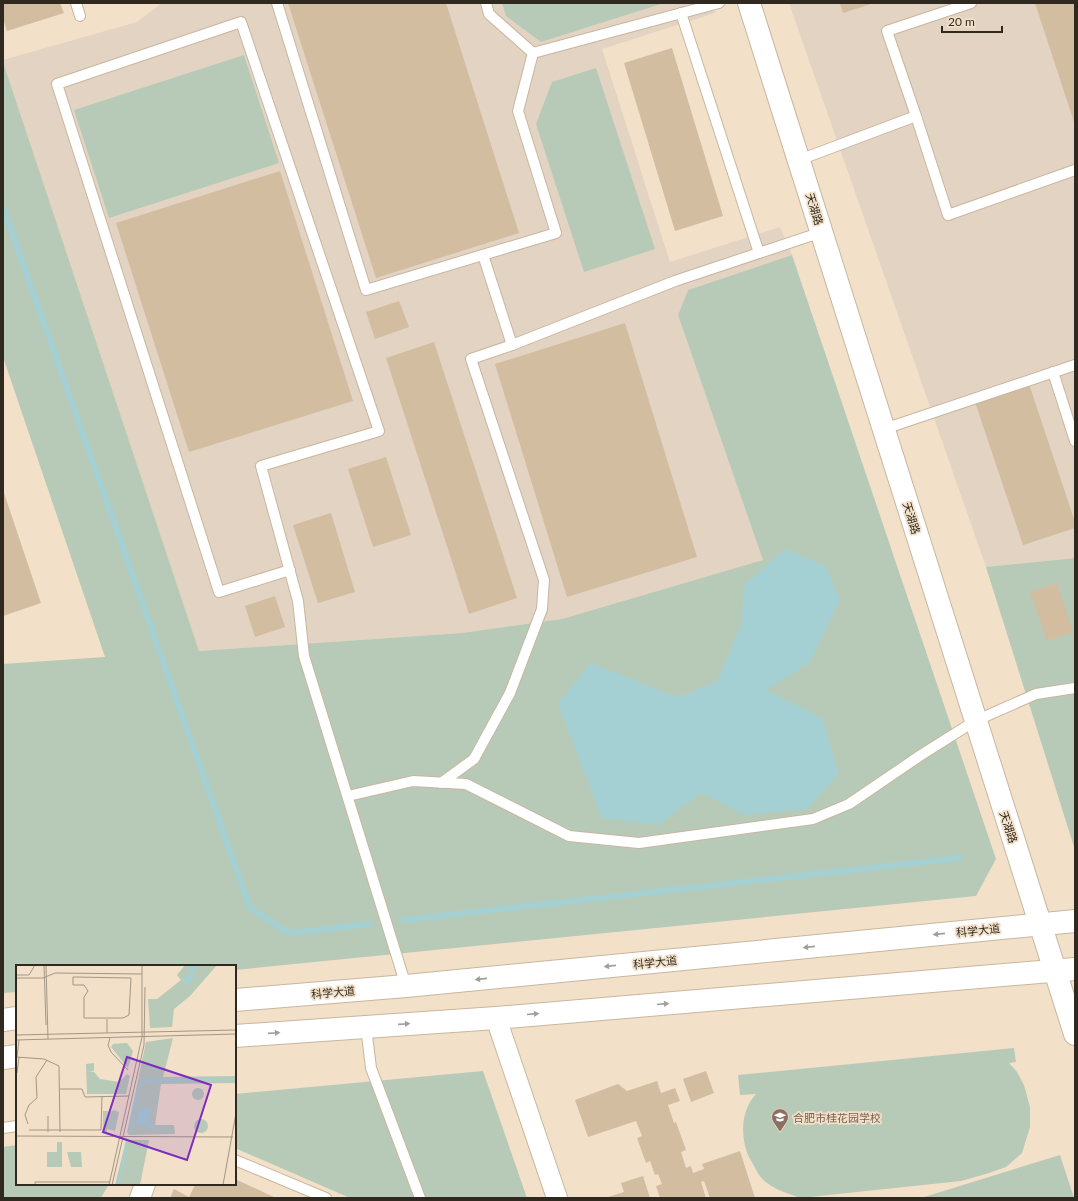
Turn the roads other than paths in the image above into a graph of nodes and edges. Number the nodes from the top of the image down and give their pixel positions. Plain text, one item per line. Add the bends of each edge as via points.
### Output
1 (76, 3) edge
2 (277, 3) edge
3 (486, 3) edge
4 (719, 3) edge
5 (749, 3) edge
6 (971, 3) edge
7 (681, 13) junction
8 (80, 16) dead end
9 (533, 53) junction
10 (916, 116) junction
11 (799, 160) junction
12 (1075, 170) edge
13 (822, 232) junction
14 (759, 253) junction
15 (483, 255) junction
16 (512, 346) junction
17 (1075, 365) edge
18 (1053, 372) junction
19 (884, 429) junction
20 (1075, 441) edge
21 (290, 570) junction
22 (1075, 688) edge
23 (975, 721) junction
24 (441, 783) junction
25 (348, 796) junction
26 (1075, 921) edge
27 (1040, 924) junction
28 (1065, 970) edge
29 (406, 986) junction
30 (236, 1000) edge
31 (16, 1018) edge
32 (496, 1018) junction
33 (3, 1020) edge
34 (366, 1027) junction
35 (1075, 1034) edge
36 (236, 1036) edge
37 (16, 1056) edge
38 (3, 1058) edge
39 (16, 1126) edge
40 (3, 1128) edge
41 (236, 1160) edge
42 (145, 1185) edge
43 (140, 1198) edge
44 (326, 1198) edge
45 (420, 1198) edge
46 (557, 1198) edge

1 - 8 lane
2 - 15 lane via 366,290
3 - 9 lane via 489,14
4 - 7 lane
5 - 11 main road, 天湖路
6 - 10 lane via 887,31
7 - 9 lane
7 - 14 lane
9 - 15 lane via 518,111 556,233
10 - 11 lane
10 - 12 lane via 948,215
11 - 13 main road, 天湖路
13 - 14 lane
13 - 19 main road, 天湖路
14 - 16 lane via 675,281
15 - 16 lane
16 - 24 lane via 471,359 544,580 542,609 510,693 474,759
17 - 18 lane
18 - 19 lane
18 - 20 lane
19 - 23 main road, 天湖路
21 - 21 lane via 261,466 379,431 241,22 57,84 219,592
21 - 25 lane via 298,601 304,656
22 - 23 lane via 1036,694
23 - 24 lane via 849,804 813,819 639,843 569,836 466,784
23 - 27 main road, 天湖路
24 - 25 lane via 413,781
25 - 29 lane
26 - 27 main road, 科学大道
27 - 28 main road, 天湖路
27 -> 29 main road, 科学大道
32 -> 28 main road
28 - 35 main road, 天湖路
29 - 30 main road, 科学大道
31 - 33 main road
34 -> 32 main road
32 - 46 street
36 -> 34 main road
34 - 45 lane via 371,1068
37 - 38 main road
39 - 40 lane
41 - 44 lane
42 - 43 street

